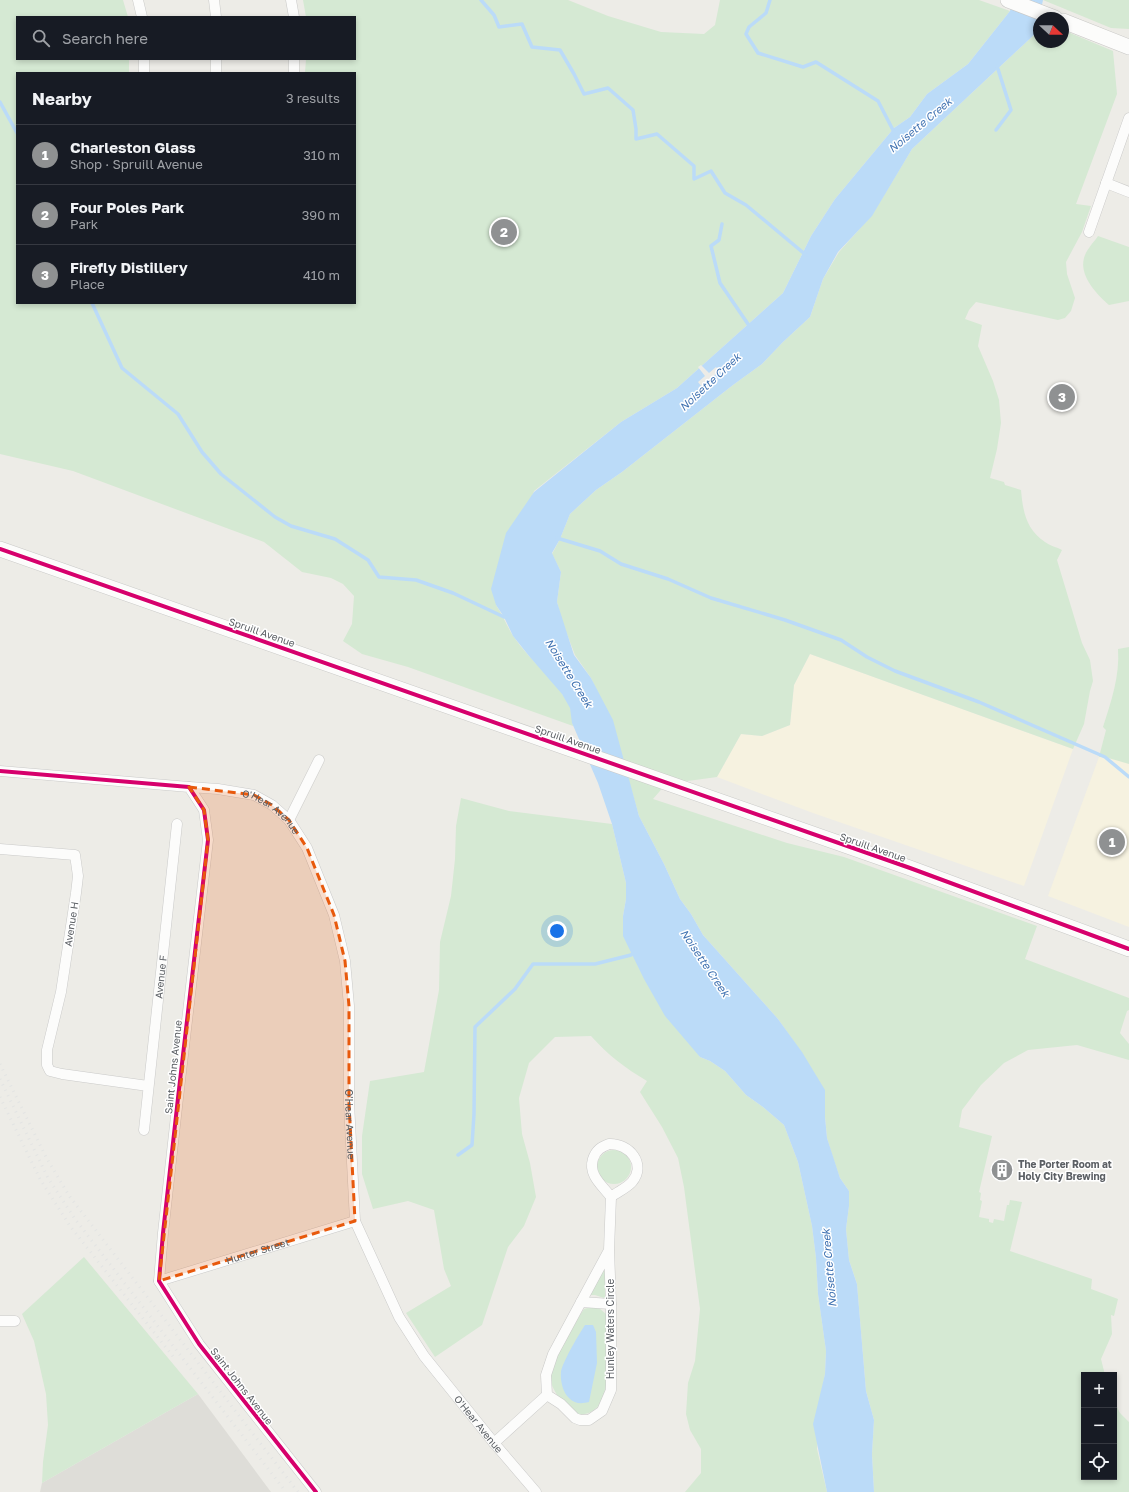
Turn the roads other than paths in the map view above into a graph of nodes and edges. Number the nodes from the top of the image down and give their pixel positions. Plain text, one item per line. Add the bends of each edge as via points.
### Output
1 (138, 0) edge
2 (214, 0) edge
3 (291, 0) edge
4 (1008, 0) edge
5 (1040, 12) edge
6 (142, 16) edge
7 (216, 16) edge
8 (294, 16) edge
9 (1069, 23) edge
10 (1129, 46) edge
11 (144, 60) edge
12 (216, 60) edge
13 (294, 60) edge
14 (144, 72) edge
15 (216, 72) edge
16 (294, 72) edge
17 (1129, 118) edge
18 (1106, 183) junction
19 (1129, 192) edge
20 (1089, 232) dead end
21 (0, 549) edge
22 (319, 760) dead end
23 (0, 771) edge
24 (189, 787) junction
25 (289, 820) junction
26 (177, 824) dead end
27 (0, 849) edge
28 (1129, 949) edge
29 (148, 1086) junction
30 (144, 1130) dead end
31 (611, 1197) junction
32 (355, 1221) junction
33 (609, 1250) junction
34 (159, 1281) junction
35 (581, 1302) junction
36 (611, 1304) junction
37 (0, 1321) edge
38 (15, 1321) dead end
39 (547, 1395) junction
40 (494, 1443) junction
41 (316, 1492) edge
42 (536, 1492) edge

1 - 6 street
2 - 7 street
3 - 8 street
4 - 5 street
9 - 10 street
11 - 14 street
12 - 15 street
13 - 16 street
17 - 18 street
18 - 19 street
18 - 20 street
21 - 28 street, Spruill Avenue via 951,882
22 - 25 street
23 - 24 street
24 - 25 street, O'Hear Avenue via 254,795 272,805
24 - 34 street, Saint Johns Avenue via 204,810 208,840
25 - 32 street, O'Hear Avenue via 316,868 334,915 344,961 349,1006 349,1102
26 - 29 street, Avenue F
27 - 29 street, Avenue H via 75,855 78,876 61,992 47,1050 47,1065 50,1071
29 - 30 street, Avenue F
31 - 31 street via 632,1182 637,1168 630,1151 617,1144 600,1148 591,1164 594,1175
31 - 33 street, Hunley Waters Circle
32 - 34 street, Hunter Street
32 - 40 street, O'Hear Avenue via 400,1317 424,1356
33 - 35 street, Hunley Waters Circle
33 - 36 street, Hunley Waters Circle
34 - 41 street, Saint Johns Avenue via 199,1344
35 - 36 street
35 - 39 street, Hunley Waters Circle via 553,1354 546,1375
36 - 39 street, Hunley Waters Circle via 611,1390 602,1411 589,1420 580,1420 574,1418 561,1404
37 - 38 street
39 - 40 street
40 - 42 street, O'Hear Avenue

